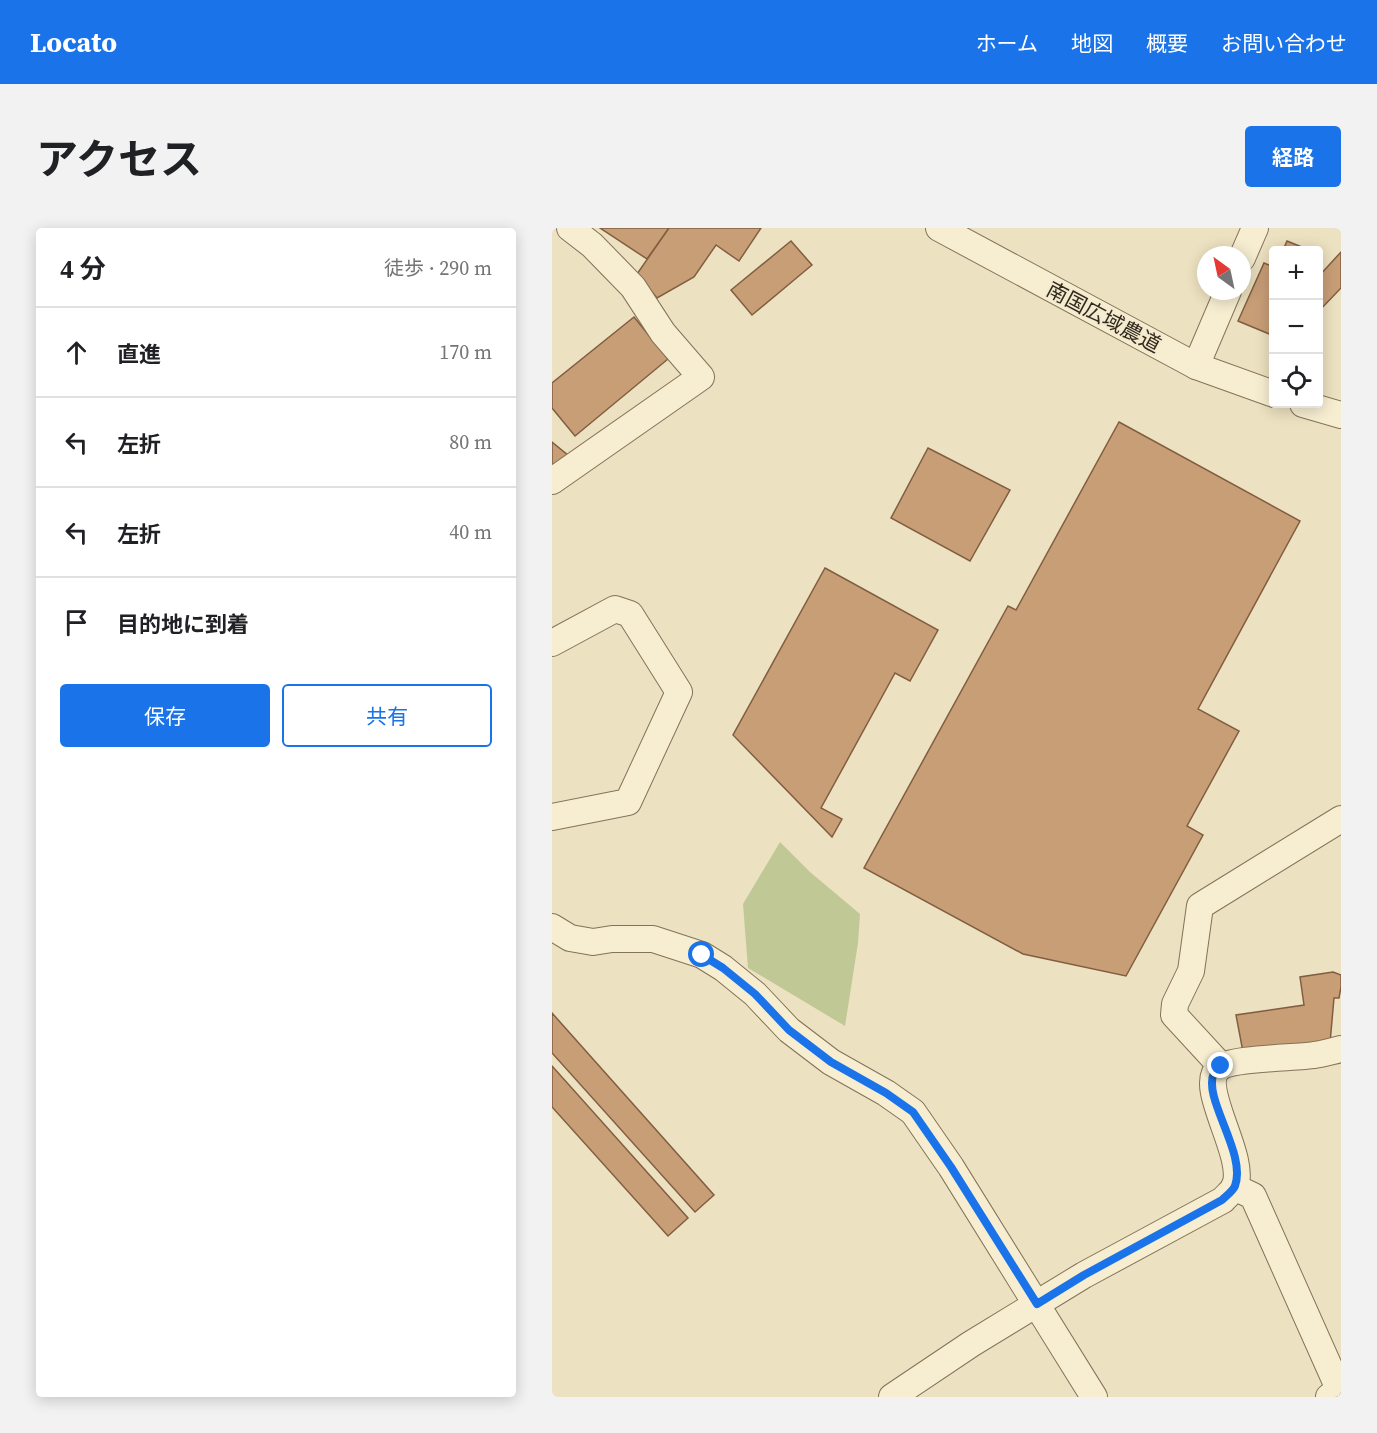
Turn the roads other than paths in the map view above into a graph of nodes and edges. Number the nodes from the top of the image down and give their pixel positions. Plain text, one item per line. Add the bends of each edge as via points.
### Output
1 (570, 228) edge
2 (939, 228) edge
3 (1255, 228) edge
4 (1247, 246) edge
5 (1224, 300) edge
6 (1196, 366) junction
7 (1269, 392) edge
8 (1317, 408) edge
9 (1341, 415) edge
10 (552, 481) edge
11 (552, 643) edge
12 (552, 817) edge
13 (1341, 819) edge
14 (552, 927) edge
15 (1341, 1049) edge
16 (1221, 1066) junction
17 (1234, 1187) junction
18 (1037, 1304) junction
19 (892, 1397) edge
20 (1094, 1397) edge
21 (1329, 1397) edge

1 - 10 street via 633,287 663,333 701,377
2 - 6 street, 南国広域農道
3 - 4 street
5 - 6 street
6 - 7 street, 南国広域農道
8 - 9 street
11 - 12 street via 615,609 624,610 679,692 628,802
13 - 16 street via 1200,906 1191,971 1175,1004 1174,1015
14 - 18 street via 570,938 593,942 653,939 702,955 755,994 789,1030 831,1062 913,1112
15 - 16 street
16 - 17 street via 1214,1074 1213,1089 1233,1151 1237,1170
17 - 18 street via 1222,1200
17 - 21 street via 1253,1196 1339,1389
18 - 19 street
18 - 20 street

